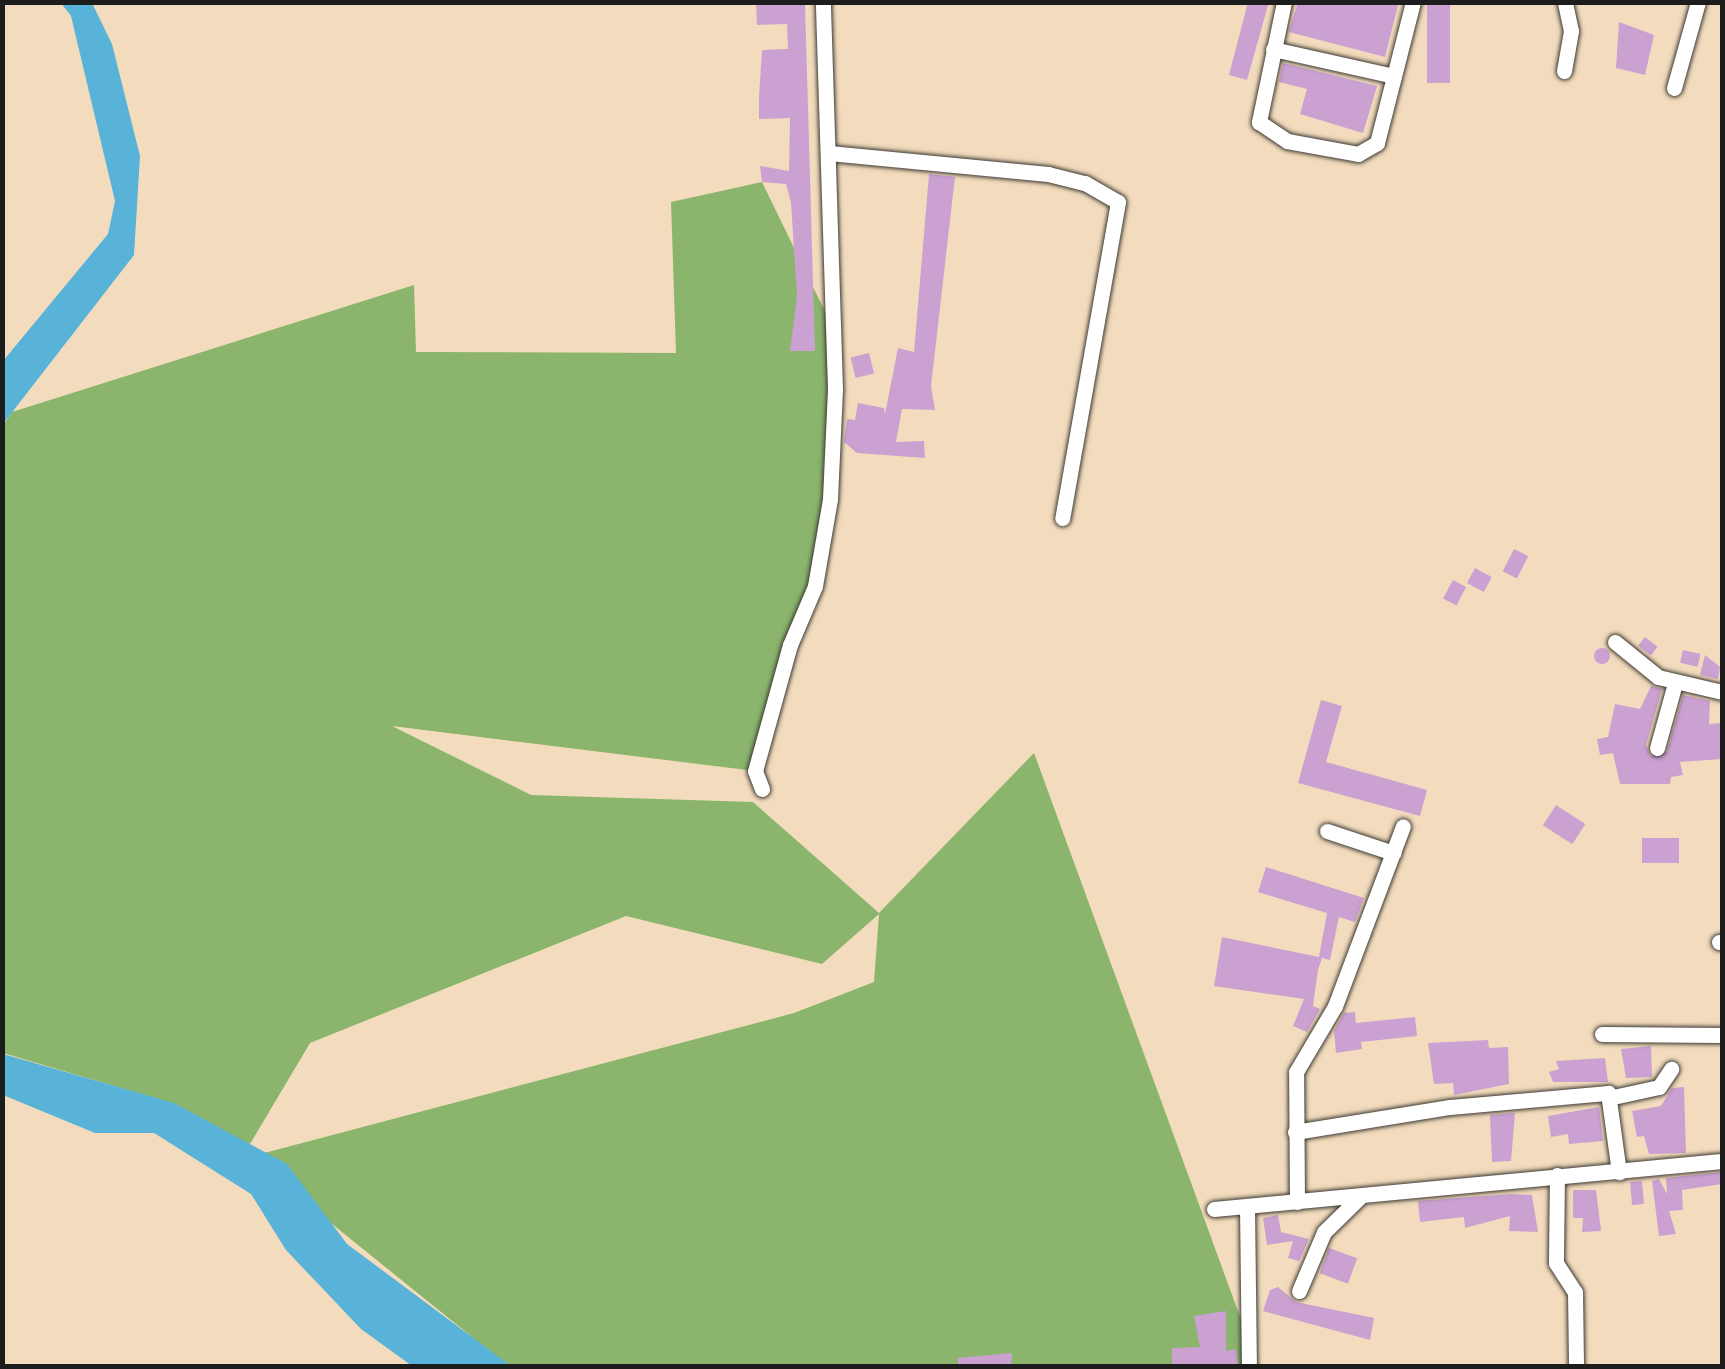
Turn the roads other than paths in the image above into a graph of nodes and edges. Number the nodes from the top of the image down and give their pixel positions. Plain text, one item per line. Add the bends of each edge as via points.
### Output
1 (823, 2) edge
2 (1284, 2) edge
3 (1412, 2) edge
4 (1565, 2) edge
5 (1698, 2) edge
6 (1274, 49) junction
7 (1564, 70) dead end
8 (1394, 76) junction
9 (1674, 88) dead end
10 (830, 153) junction
11 (1062, 518) dead end
12 (1615, 642) dead end
13 (1675, 682) junction
14 (1722, 692) edge
15 (1656, 748) dead end
16 (762, 790) dead end
17 (1403, 826) dead end
18 (1327, 831) dead end
19 (1393, 853) junction
20 (1602, 1034) dead end
21 (1722, 1035) edge
22 (1671, 1069) dead end
23 (1613, 1097) junction
24 (1294, 1132) junction
25 (1722, 1160) edge
26 (1619, 1172) junction
27 (1557, 1175) junction
28 (1361, 1196) junction
29 (1297, 1202) junction
30 (1246, 1206) junction
31 (1214, 1209) dead end
32 (1299, 1291) dead end
33 (1249, 1366) edge
34 (1576, 1366) edge

1 - 10 street
2 - 6 street
3 - 8 street
4 - 7 street via 1572,32
5 - 9 street
6 - 8 street
6 - 8 street via 1257,118 1269,135 1288,142 1358,154 1372,150
10 - 11 street via 1048,174 1085,182 1118,202
10 - 16 street via 835,388 828,529 755,772
12 - 13 street via 1637,665
13 - 14 street
13 - 15 street
17 - 19 street
18 - 19 street
19 - 24 street via 1335,1006 1296,1072
20 - 21 street
22 - 23 street via 1660,1088
23 - 24 street via 1450,1107
23 - 26 street
24 - 29 street
25 - 26 street
26 - 27 street
27 - 28 street
27 - 34 street via 1556,1263 1575,1292
28 - 29 street
28 - 32 street via 1324,1232
29 - 30 street
30 - 31 street
30 - 33 street

